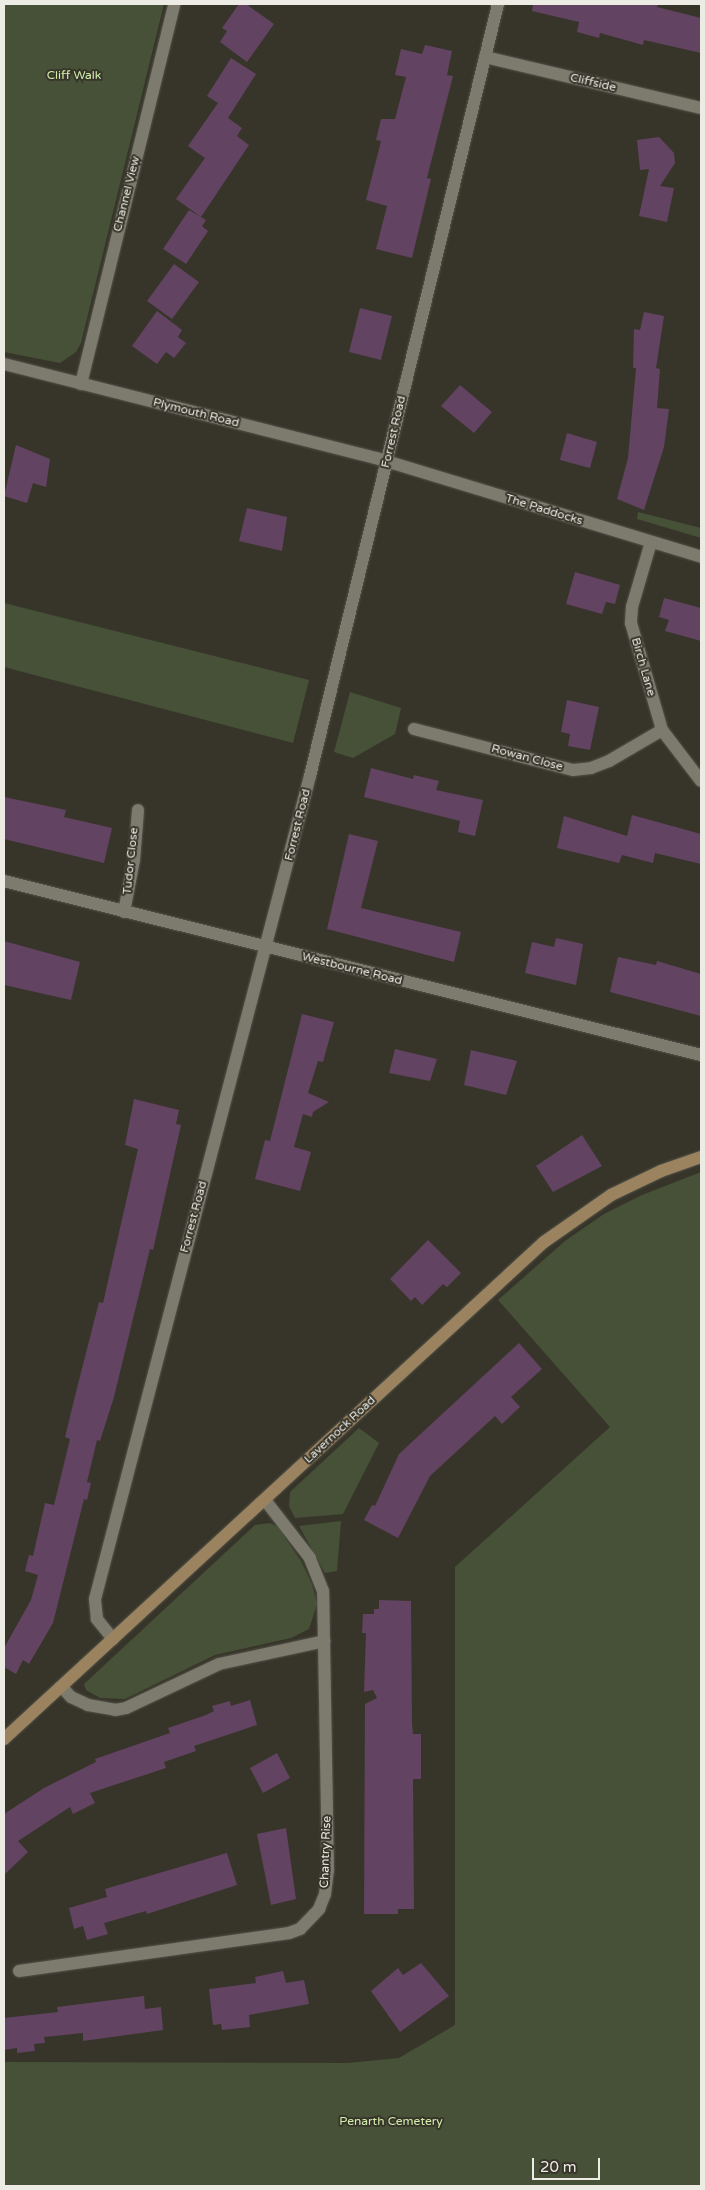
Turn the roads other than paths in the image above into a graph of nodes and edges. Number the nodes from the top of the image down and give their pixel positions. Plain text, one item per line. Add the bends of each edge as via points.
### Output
1 (174, 4) edge
2 (498, 4) edge
3 (485, 58) junction
4 (701, 108) edge
5 (4, 364) edge
6 (81, 384) junction
7 (388, 462) junction
8 (650, 542) junction
9 (701, 557) edge
10 (414, 729) dead end
11 (662, 730) junction
12 (701, 780) edge
13 (138, 810) dead end
14 (4, 881) edge
15 (124, 912) junction
16 (265, 948) junction
17 (701, 1055) edge
18 (701, 1157) edge
19 (265, 1500) junction
20 (113, 1639) junction
21 (325, 1641) junction
22 (62, 1686) junction
23 (4, 1739) edge
24 (19, 1971) dead end

1 - 6 street, Channel View
2 - 3 street, Forrest Road
3 - 4 street, Cliffside
3 - 7 street, Forrest Road
5 - 6 street, Plymouth Road
6 - 7 street, Plymouth Road
7 - 8 street, The Paddocks
7 - 16 street, Forrest Road
8 - 9 street, The Paddocks
8 - 11 street, Birch Lane via 632,607 631,623
10 - 11 street, Rowan Close via 573,770 609,761
11 - 12 street, Birch Lane
13 - 15 street, Tudor Close via 134,860
14 - 15 street, Westbourne Road
15 - 16 street, Westbourne Road
16 - 17 street, Westbourne Road
16 - 20 street, Forrest Road via 95,1600 97,1618
18 - 19 main road, Lavernock Road via 661,1171 611,1195 544,1242
19 - 20 main road, Lavernock Road
19 - 21 street, Chantry Rise via 310,1558 317,1574 323,1591
20 - 22 main road, Lavernock Road
21 - 22 street via 218,1664 126,1708 115,1710 88,1705 71,1696
21 - 24 street, Chantry Rise via 328,1870 325,1894 308,1921 289,1933
22 - 23 main road, Lavernock Road

